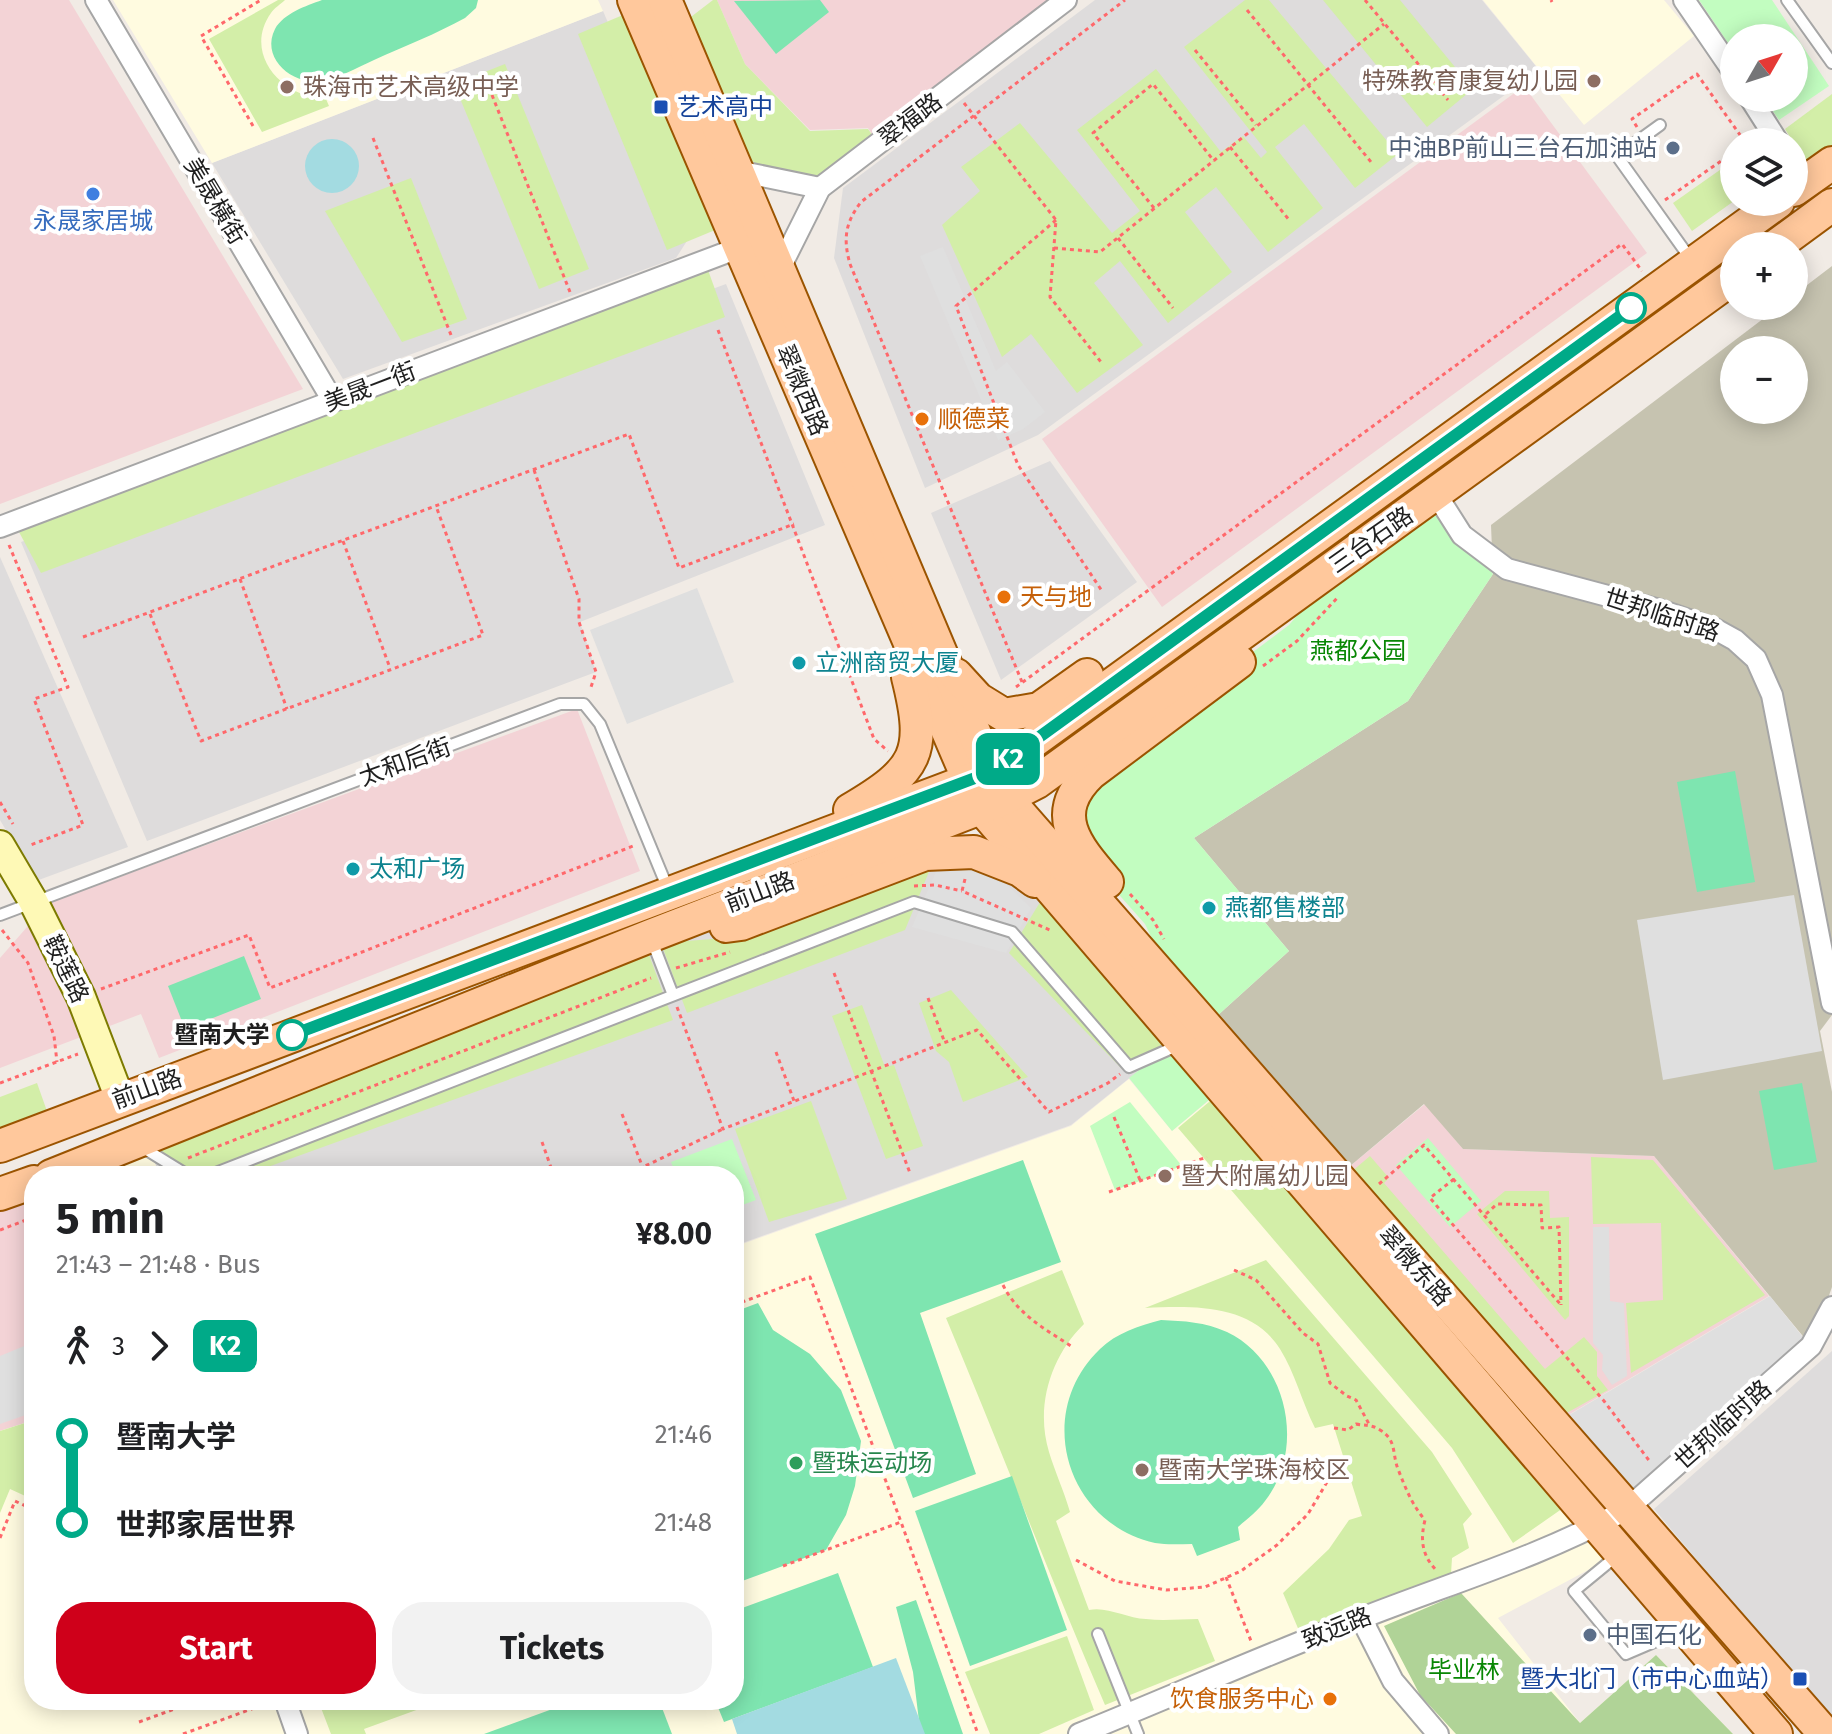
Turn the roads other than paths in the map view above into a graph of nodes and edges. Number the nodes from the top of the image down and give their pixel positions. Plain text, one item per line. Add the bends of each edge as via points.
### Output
1 (96, 0) edge
2 (634, 0) edge
3 (665, 0) edge
4 (1066, 0) edge
5 (1684, 0) edge
6 (1787, 0) edge
7 (1720, 53) edge
8 (1832, 63) edge
9 (1660, 125) dead end
10 (1832, 163) edge
11 (737, 171) junction
12 (1808, 175) edge
13 (820, 188) junction
14 (1832, 205) edge
15 (1759, 216) edge
16 (1795, 232) edge
17 (741, 247) junction
18 (1694, 263) junction
19 (779, 270) junction
20 (1720, 287) edge
21 (333, 401) junction
22 (1436, 494) junction
23 (1357, 507) junction
24 (0, 527) edge
25 (1349, 555) junction
26 (885, 585) junction
27 (945, 663) junction
28 (986, 789) junction
29 (13, 839) edge
30 (786, 849) junction
31 (669, 892) junction
32 (1057, 897) junction
33 (33, 901) junction
34 (0, 915) edge
35 (650, 936) junction
36 (673, 995) junction
37 (1181, 999) junction
38 (1832, 1003) edge
39 (1183, 1043) junction
40 (120, 1099) junction
41 (137, 1143) junction
42 (0, 1146) edge
43 (97, 1166) edge
44 (173, 1166) edge
45 (234, 1166) edge
46 (24, 1186) edge
47 (0, 1194) edge
48 (1832, 1307) edge
49 (1627, 1509) junction
50 (1597, 1526) junction
51 (1620, 1553) junction
52 (1361, 1618) junction
53 (1685, 1628) junction
54 (1098, 1634) dead end
55 (289, 1710) edge
56 (1130, 1713) junction
57 (297, 1734) edge
58 (1079, 1734) edge
59 (1138, 1734) edge
60 (1438, 1734) edge
61 (1776, 1734) edge
62 (1825, 1734) edge

1 - 21 street, 美晟橫街
2 - 17 main road, 翠微西路
3 - 11 main road, 翠微西路
4 - 13 street, 翠福路
5 - 7 street
6 - 8 lane
9 - 18 lane via 1617,156
10 - 12 main road
11 - 13 street
11 - 19 main road, 翠微西路
13 - 19 street
14 - 16 main road
15 - 18 main road, 三台石路
17 - 21 street, 美晟一街
17 - 26 main road, 翠微西路
18 - 23 main road, 三台石路
19 - 27 main road, 翠微西路
20 - 22 main road, 三台石路
21 - 24 street, 美晟一街
22 - 25 main road, 三台石路
22 - 38 street, 世邦临时路 via 1462,535 1507,569 1715,629 1756,659 1772,695
23 - 27 main road via 1235,570 1039,709 1004,715 978,699
23 - 28 main road, 三台石路
25 - 28 main road, 三台石路 via 1037,782
25 - 37 main road via 1289,624 1091,773 1068,806 1071,832 1082,853 1144,924
26 - 28 main road, 翠微西路
26 - 30 main road via 919,738 907,766 882,791
27 - 28 main road, 翠微西路
28 - 30 main road, 前山路
28 - 32 main road, 翠微东路
28 - 35 main road, 前山路
28 - 37 main road, 翠微东路
29 - 33 street, 鞍莲路
30 - 31 main road, 前山路
31 - 33 lane, 太和后街 via 600,724 584,704 560,704
31 - 40 main road, 前山路
32 - 35 main road via 1020,870 974,852 925,854 741,924
32 - 39 main road, 翠微东路
33 - 34 lane, 太和后街
33 - 40 street, 鞍莲路 via 81,997
35 - 36 lane
35 - 41 main road, 前山路
36 - 39 lane via 914,902 1012,932 1129,1067
36 - 45 lane
37 - 49 main road, 翠微东路
39 - 50 main road, 翠微东路
40 - 42 main road, 前山路
41 - 43 main road, 前山路
41 - 44 lane
46 - 47 main road
48 - 49 street, 世邦临时路 via 1811,1346
49 - 50 street, 世邦临时路
49 - 62 main road, 翠微东路
50 - 51 main road, 翠微东路
50 - 52 street, 致远路
51 - 53 main road, 翠微东路
51 - 53 lane via 1574,1591 1626,1654
52 - 56 street, 致远路
52 - 60 street via 1393,1681
53 - 61 main road, 翠微东路
54 - 56 lane
55 - 57 street
56 - 58 street, 致远路
56 - 59 lane

